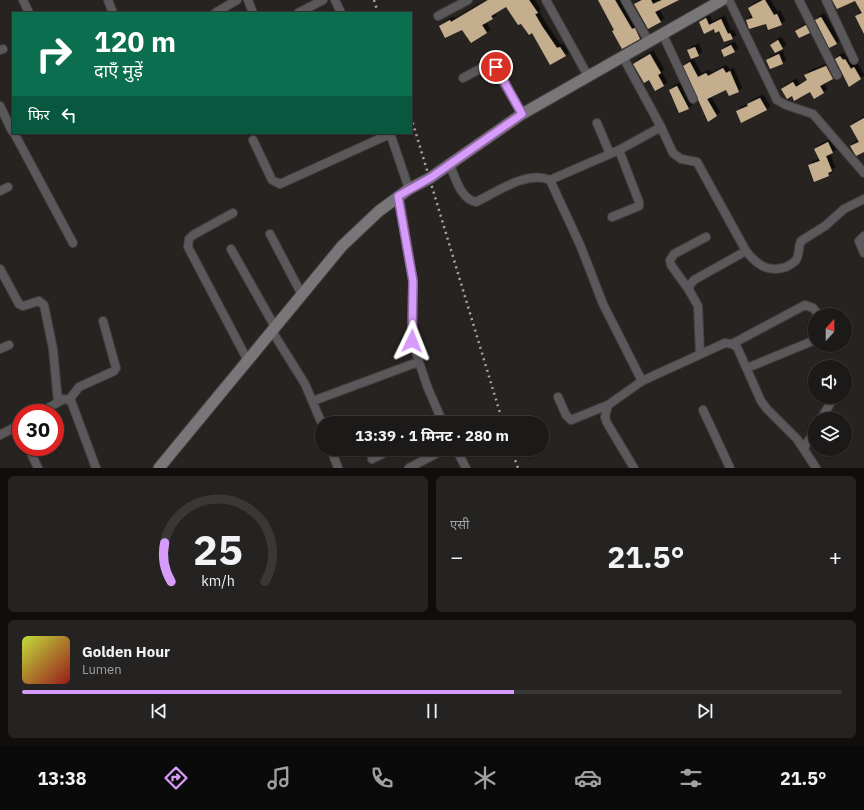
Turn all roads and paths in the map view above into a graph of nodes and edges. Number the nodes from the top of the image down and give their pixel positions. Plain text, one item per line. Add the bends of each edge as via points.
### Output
1 (23, 0) edge
2 (108, 0) edge
3 (237, 0) edge
4 (248, 0) edge
5 (323, 0) edge
6 (335, 0) edge
7 (468, 0) edge
8 (546, 0) edge
9 (625, 0) edge
10 (723, 0) edge
11 (799, 0) edge
12 (826, 0) edge
13 (29, 12) edge
14 (113, 12) edge
15 (217, 12) edge
16 (253, 12) edge
17 (300, 12) edge
18 (341, 12) edge
19 (438, 16) dead end
20 (663, 35) junction
21 (649, 42) junction
22 (623, 57) junction
23 (854, 60) dead end
24 (836, 74) dead end
25 (588, 76) junction
26 (463, 78) dead end
27 (693, 99) dead end
28 (0, 106) edge
29 (522, 114) junction
30 (597, 123) dead end
31 (662, 127) junction
32 (12, 131) edge
33 (14, 134) edge
34 (390, 134) edge
35 (253, 140) dead end
36 (619, 150) junction
37 (610, 154) junction
38 (449, 163) junction
39 (864, 173) edge
40 (550, 180) junction
41 (8, 187) dead end
42 (409, 189) junction
43 (0, 191) edge
44 (398, 196) junction
45 (864, 199) edge
46 (233, 212) dead end
47 (612, 217) dead end
48 (270, 234) dead end
49 (864, 236) edge
50 (706, 237) dead end
51 (73, 243) dead end
52 (232, 249) dead end
53 (746, 251) junction
54 (864, 252) edge
55 (0, 269) edge
56 (689, 290) junction
57 (302, 295) junction
58 (813, 308) edge
59 (103, 320) dead end
60 (274, 329) junction
61 (808, 343) edge
62 (732, 344) junction
63 (9, 345) dead end
64 (0, 349) edge
65 (700, 354) junction
66 (248, 361) junction
67 (418, 362) junction
68 (747, 368) junction
69 (642, 381) junction
70 (558, 397) dead end
71 (69, 400) junction
72 (313, 401) junction
73 (58, 402) junction
74 (55, 404) edge
75 (608, 406) junction
76 (703, 410) dead end
77 (319, 416) edge
78 (440, 416) edge
79 (12, 430) edge
80 (0, 434) edge
81 (808, 441) edge
82 (804, 448) junction
83 (32, 456) edge
84 (334, 456) edge
85 (378, 456) edge
86 (432, 456) edge
87 (460, 456) edge
88 (372, 459) dead end
89 (38, 468) edge
90 (96, 468) edge
91 (159, 468) edge
92 (338, 468) edge
93 (409, 468) edge
94 (466, 468) edge
95 (634, 468) edge
96 (730, 468) edge
97 (816, 468) edge

1 - 13 street
2 - 14 street
3 - 15 street
4 - 16 street
5 - 17 street
6 - 18 street
7 - 19 street
8 - 25 street
9 - 21 street
10 - 20 main road
10 - 39 street via 778,100 813,114
11 - 24 street
12 - 23 street
20 - 21 main road
20 - 27 street
21 - 22 main road
22 - 25 main road
22 - 31 street
25 - 29 main road
26 - 29 street via 489,64 493,65
28 - 32 street
29 - 38 main road
30 - 37 street
31 - 36 street
31 - 53 street via 670,149 675,155 698,164
33 - 51 street
34 - 35 street via 280,184 272,180
34 - 42 street
36 - 37 street
36 - 47 street via 639,206
37 - 40 street
38 - 40 street via 464,195 476,202 531,177
38 - 42 main road via 430,178
40 - 69 street via 582,247 603,304
41 - 43 street
42 - 44 main road
44 - 57 main road via 356,232
44 - 67 street via 413,281 412,341
45 - 53 street via 844,209 825,226 804,239 800,244 797,259 790,265 778,270 767,269 752,259
46 - 66 street via 193,235 189,239 188,247
48 - 57 street
49 - 54 street via 859,241
50 - 56 street via 674,254 670,260
52 - 60 street
53 - 56 street via 694,280
55 - 73 street via 19,304 23,306 39,301 44,305 53,349
56 - 65 street via 698,306
57 - 60 main road
58 - 62 street via 805,305
59 - 71 street via 116,368 79,387
60 - 66 main road
60 - 72 street
61 - 68 street
62 - 65 street via 725,343
62 - 68 street via 741,353
63 - 64 street
65 - 69 street
66 - 91 main road
67 - 72 street
67 - 78 street
68 - 82 street via 767,409
69 - 75 street
70 - 75 street via 571,420
71 - 73 street
71 - 90 street
72 - 77 street
73 - 74 street
75 - 95 street via 605,417 607,423
76 - 96 street
79 - 80 street
81 - 82 street
82 - 97 street
83 - 89 street
84 - 92 street
85 - 88 street
86 - 93 street
87 - 94 street

